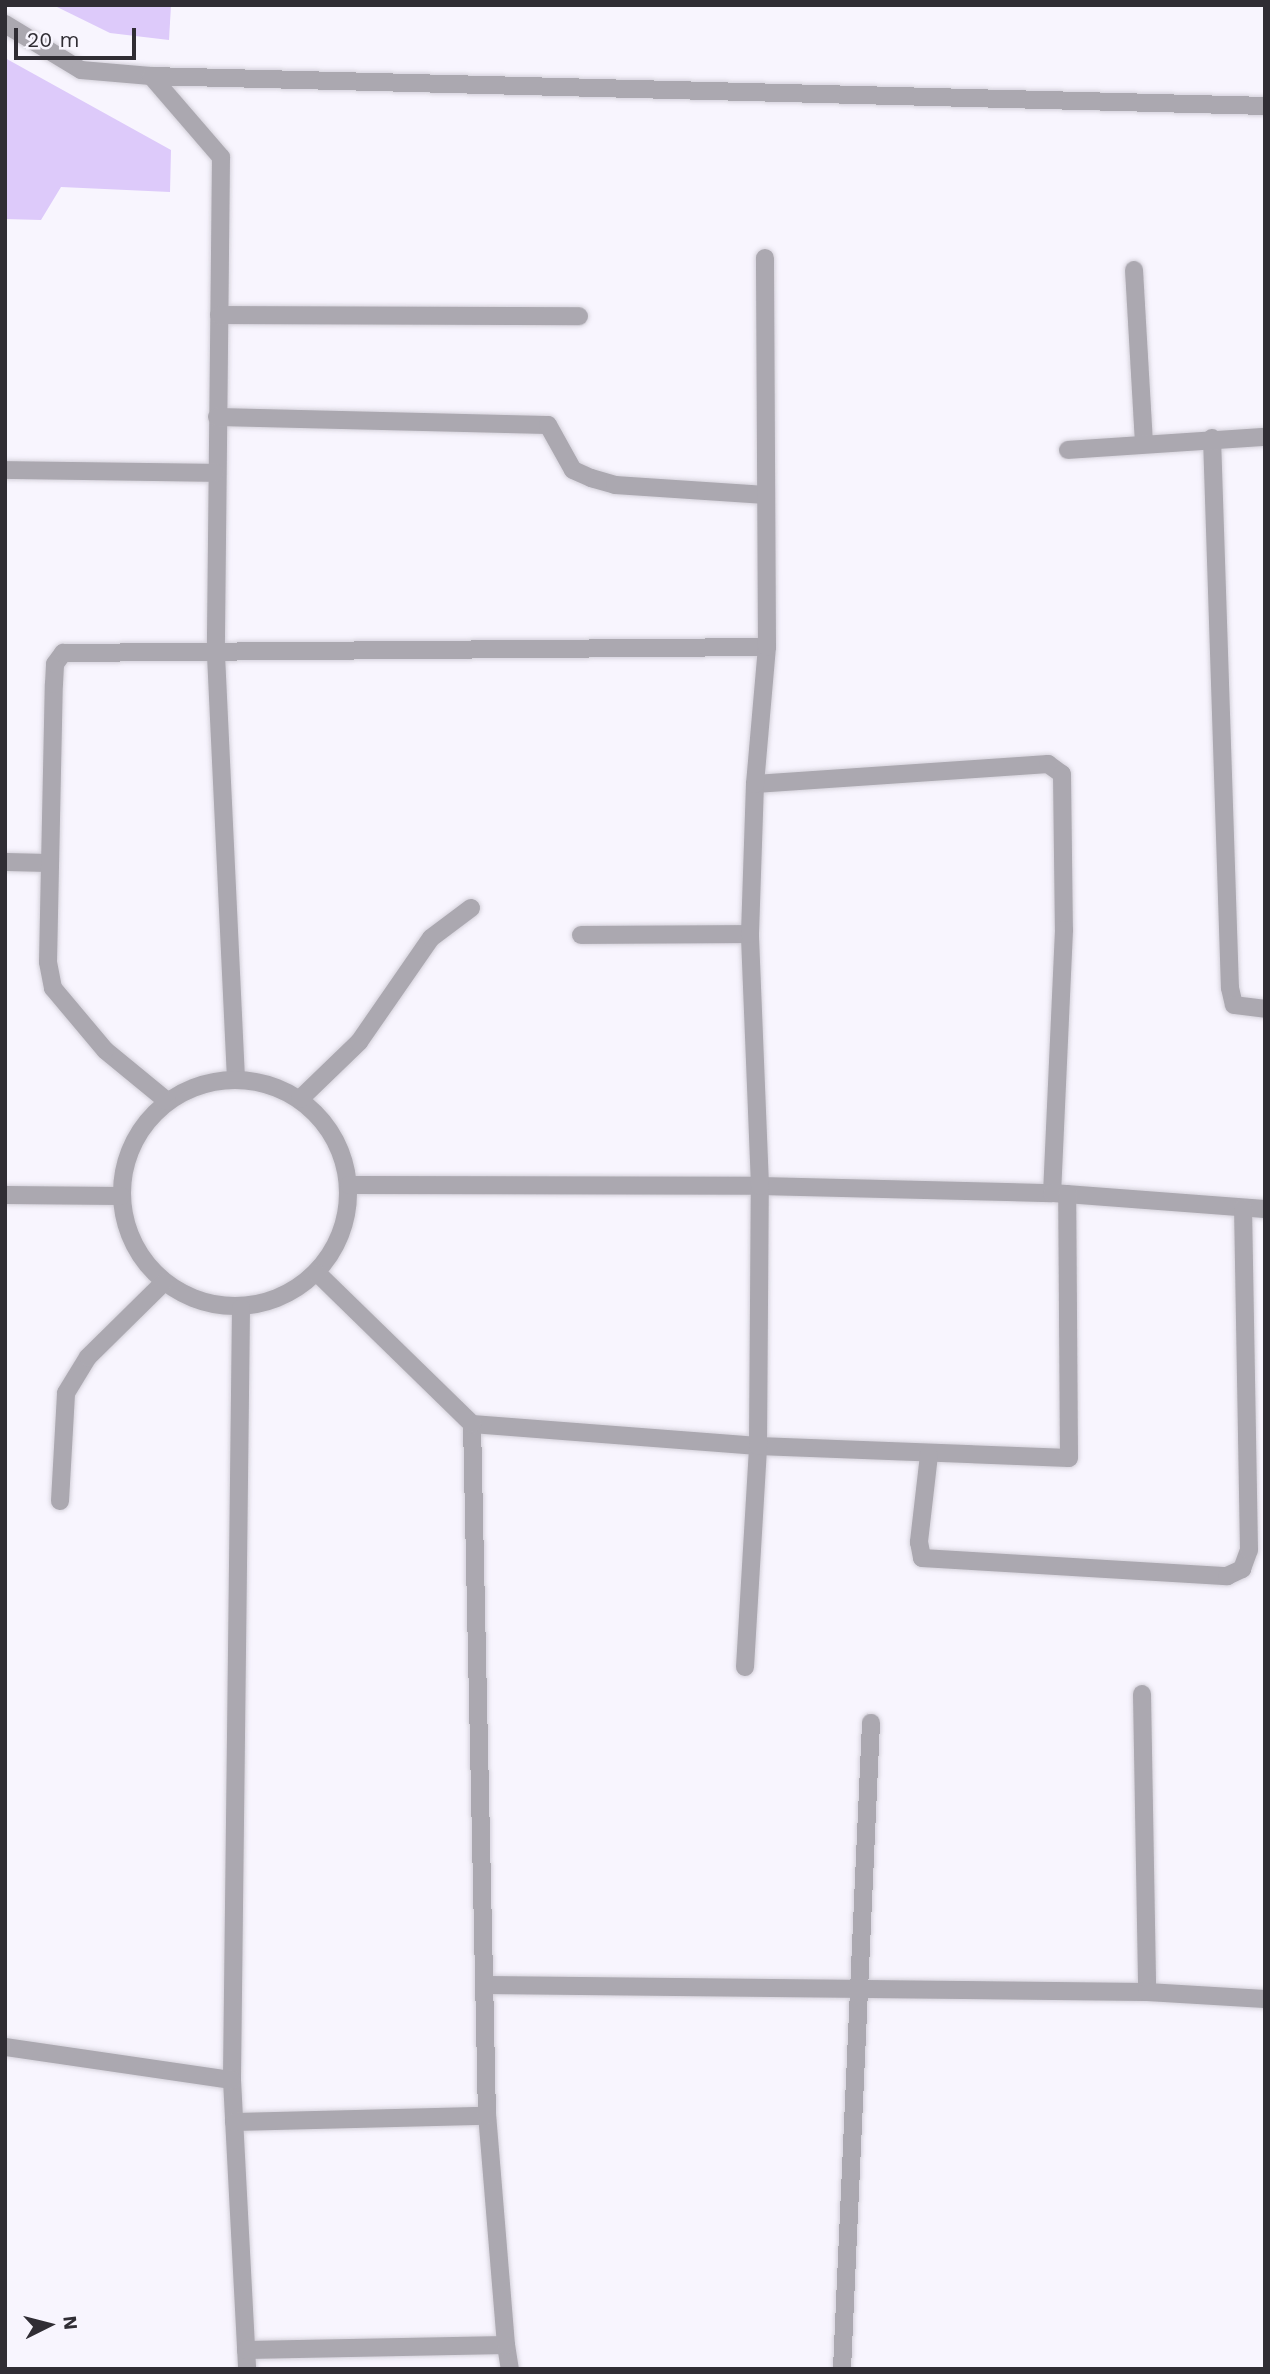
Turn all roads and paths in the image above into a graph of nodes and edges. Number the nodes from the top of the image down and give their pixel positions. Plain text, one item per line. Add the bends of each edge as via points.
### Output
1 (5, 24) edge
2 (151, 76) junction
3 (1265, 106) edge
4 (765, 258) dead end
5 (1134, 270) dead end
6 (219, 315) junction
7 (579, 316) dead end
8 (217, 416) junction
9 (1265, 437) edge
10 (1212, 438) junction
11 (1144, 444) junction
12 (1069, 450) dead end
13 (5, 470) edge
14 (215, 472) junction
15 (766, 495) junction
16 (766, 647) junction
17 (216, 655) junction
18 (755, 783) junction
19 (5, 862) edge
20 (50, 863) junction
21 (471, 908) dead end
22 (750, 934) junction
23 (581, 935) dead end
24 (1265, 1009) edge
25 (236, 1079) junction
26 (300, 1098) junction
27 (167, 1101) junction
28 (349, 1185) junction
29 (760, 1186) junction
30 (1060, 1194) junction
31 (5, 1195) edge
32 (121, 1196) junction
33 (1243, 1208) junction
34 (1265, 1209) edge
35 (317, 1273) junction
36 (164, 1282) junction
37 (240, 1308) junction
38 (472, 1424) junction
39 (758, 1446) junction
40 (929, 1455) junction
41 (60, 1501) dead end
42 (744, 1667) dead end
43 (1142, 1693) dead end
44 (872, 1723) dead end
45 (485, 1984) junction
46 (860, 1990) junction
47 (1147, 1992) junction
48 (1265, 1999) edge
49 (5, 2048) edge
50 (232, 2080) junction
51 (487, 2116) junction
52 (234, 2122) junction
53 (506, 2345) junction
54 (246, 2350) junction
55 (247, 2369) edge
56 (510, 2369) edge
57 (842, 2369) edge

1 - 2 street via 81,70
2 - 3 street
2 - 6 street via 221,157
4 - 15 street
5 - 11 street
6 - 7 street
6 - 8 street
8 - 14 street
8 - 15 street via 548,425 573,470 591,478 615,485
9 - 10 street
10 - 11 street
10 - 24 street via 1230,988 1234,1005
11 - 12 street
13 - 14 street
14 - 17 street
15 - 16 street
16 - 17 street
16 - 18 street
17 - 20 street via 63,653 55,664
17 - 25 street
18 - 22 street
18 - 30 street via 1048,765 1062,774
19 - 20 street
20 - 27 street via 48,962 53,988 105,1050
21 - 26 street via 431,938 359,1042
22 - 23 street
22 - 29 street
25 - 26 street via 270,1084
25 - 27 street via 200,1084
26 - 28 street via 324,1122 342,1152
27 - 32 street via 142,1127 126,1160
28 - 29 street
28 - 35 street via 346,1221 332,1255
29 - 30 street
29 - 39 street
30 - 33 street
30 - 40 street via 1069,1458
31 - 32 street
32 - 36 street via 127,1232 145,1264
33 - 34 street
33 - 40 street via 1249,1550 1242,1569 1227,1576 922,1558 919,1542
35 - 37 street
35 - 38 street
36 - 37 street via 205,1304
36 - 41 street via 88,1357 66,1393
37 - 50 street
38 - 39 street
38 - 45 street
39 - 40 street
39 - 42 street
43 - 47 street
44 - 46 street
45 - 46 street
45 - 51 street
46 - 47 street
46 - 57 street
47 - 48 street
49 - 50 street
50 - 52 street
51 - 52 street
51 - 53 street
52 - 54 street
53 - 54 street
53 - 56 street
54 - 55 street

